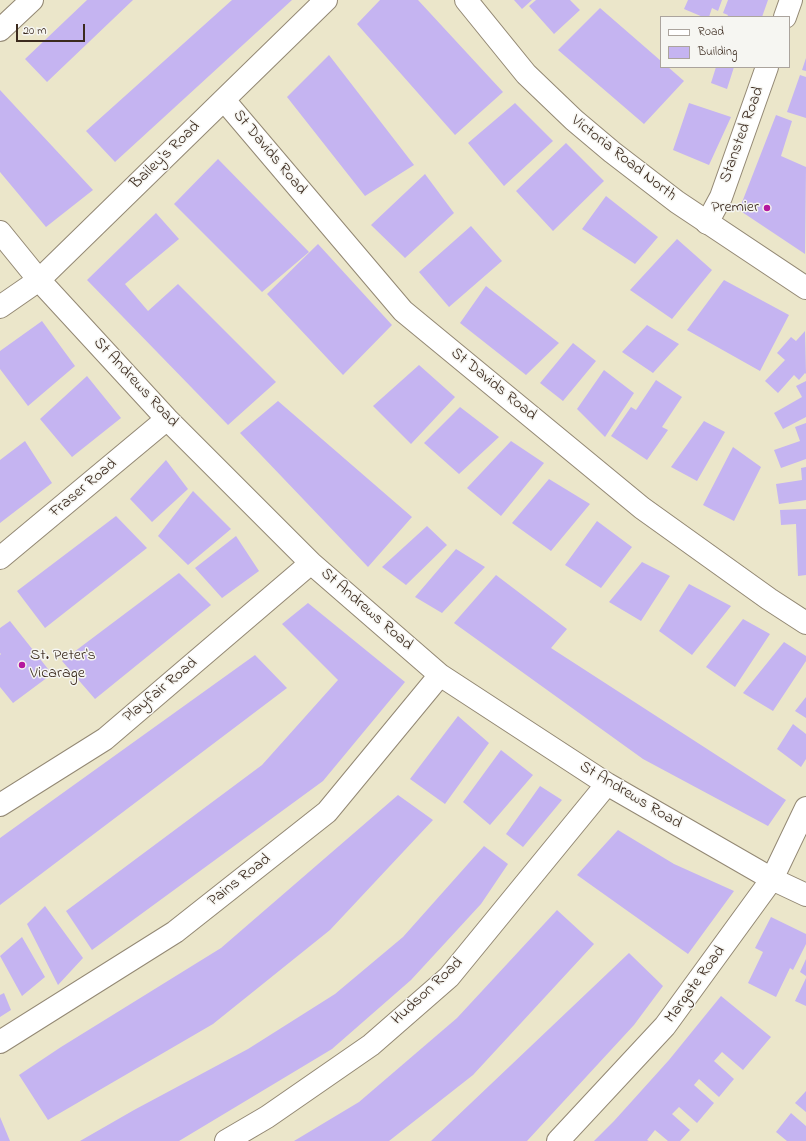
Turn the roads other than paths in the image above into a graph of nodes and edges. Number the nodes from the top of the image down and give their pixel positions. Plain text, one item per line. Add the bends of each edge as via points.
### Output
1 (32, 0) edge
2 (326, 0) edge
3 (466, 0) edge
4 (791, 0) edge
5 (785, 16) edge
6 (0, 30) edge
7 (767, 68) edge
8 (224, 100) junction
9 (707, 223) junction
10 (0, 232) edge
11 (39, 280) junction
12 (806, 288) edge
13 (0, 307) edge
14 (167, 419) junction
15 (0, 558) edge
16 (311, 563) junction
17 (806, 623) edge
18 (440, 675) junction
19 (607, 784) junction
20 (0, 805) edge
21 (806, 808) edge
22 (772, 879) junction
23 (806, 895) edge
24 (0, 1042) edge
25 (226, 1141) edge
26 (558, 1141) edge

1 - 6 street
2 - 8 street, Bailey's Road
3 - 9 street, Victoria Road North via 526,74 551,100 618,157
4 - 5 street
7 - 9 street, Stansted Road via 721,197
8 - 11 street, Bailey's Road
8 - 17 street, St Davids Road via 403,311 642,508
9 - 12 street, Victoria Road North
10 - 11 street, St Andrews Road
11 - 13 street, Bailey's Road
11 - 14 street, St Andrews Road
14 - 15 street, Fraser Road
14 - 16 street, St Andrews Road
16 - 18 street, St Andrews Road
16 - 20 street, Playfair Road via 105,739
18 - 19 street, St Andrews Road
18 - 24 street, Pains Road via 327,812 175,932
19 - 22 street, St Andrews Road
19 - 25 street, Hudson Road via 449,977 371,1045 267,1117
21 - 22 street, Margate Road
22 - 23 street, St Andrews Road
22 - 26 street, Margate Road via 665,1026

